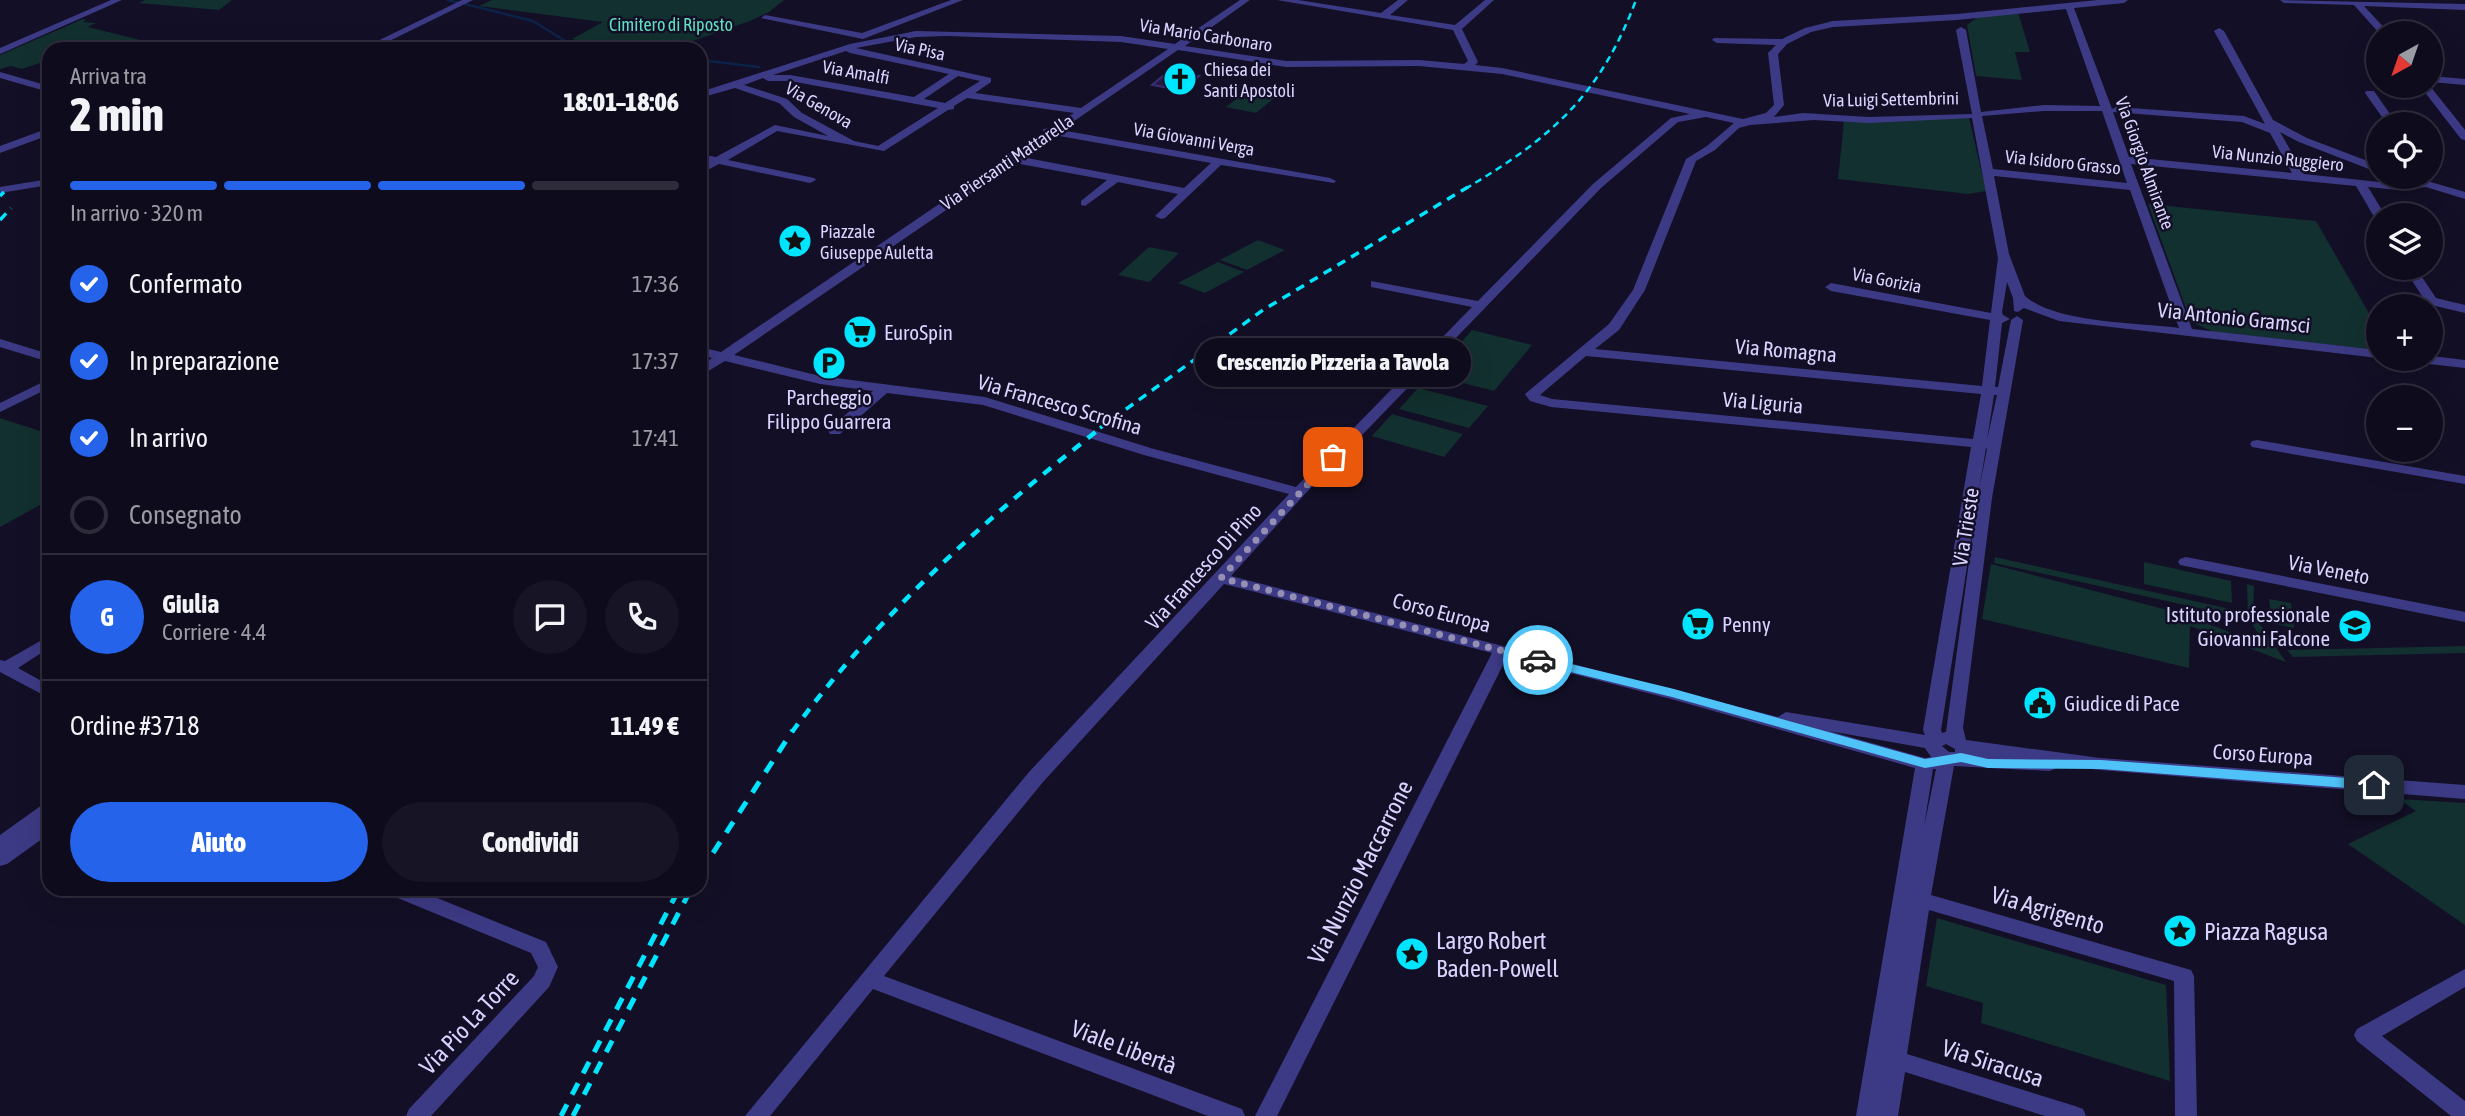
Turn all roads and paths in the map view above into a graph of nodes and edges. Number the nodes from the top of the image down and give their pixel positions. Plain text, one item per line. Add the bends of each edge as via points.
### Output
1 (118, 0) edge
2 (469, 0) edge
3 (959, 0) edge
4 (1235, 0) edge
5 (1246, 0) edge
6 (1281, 0) edge
7 (1404, 0) edge
8 (1490, 0) edge
9 (2124, 0) edge
10 (2284, 0) edge
11 (1313, 2) edge
12 (2356, 3) edge
13 (2069, 5) junction
14 (2465, 8) edge
15 (1383, 16) junction
16 (765, 18) dead end
17 (2373, 21) edge
18 (1957, 24) junction
19 (1458, 28) junction
20 (879, 31) junction
21 (2219, 31) dead end
22 (863, 36) junction
23 (896, 38) junction
24 (1717, 40) dead end
25 (381, 42) edge
26 (1784, 42) junction
27 (842, 47) junction
28 (1171, 47) junction
29 (0, 51) edge
30 (1467, 62) junction
31 (957, 73) junction
32 (0, 75) edge
33 (755, 80) junction
34 (988, 80) joint
35 (2443, 80) edge
36 (2465, 82) edge
37 (738, 86) junction
38 (42, 87) edge
39 (707, 93) edge
40 (969, 95) junction
41 (2434, 98) edge
42 (915, 101) junction
43 (1779, 103) junction
44 (1659, 106) junction
45 (950, 107) junction
46 (2099, 108) dead end
47 (2261, 108) junction
48 (2116, 110) dead end
49 (1078, 111) junction
50 (1679, 114) junction
51 (1985, 114) dead end
52 (1766, 115) junction
53 (2206, 115) junction
54 (2235, 115) junction
55 (1666, 116) junction
56 (1799, 116) junction
57 (1969, 116) dead end
58 (1729, 117) junction
59 (1813, 117) junction
60 (1749, 122) junction
61 (1047, 131) junction
62 (2275, 132) junction
63 (42, 134) edge
64 (2465, 137) edge
65 (2304, 140) junction
66 (1717, 141) junction
67 (851, 144) junction
68 (0, 150) edge
69 (1636, 150) junction
70 (1014, 154) junction
71 (707, 159) edge
72 (2127, 160) junction
73 (718, 161) junction
74 (1219, 161) junction
75 (2366, 164) edge
76 (707, 167) edge
77 (1986, 172) junction
78 (2300, 177) junction
79 (1116, 178) junction
80 (810, 180) dead end
81 (42, 181) edge
82 (1331, 181) dead end
83 (0, 182) edge
84 (42, 182) edge
85 (2360, 183) junction
86 (2366, 183) edge
87 (2135, 187) junction
88 (2443, 187) edge
89 (2434, 189) edge
90 (0, 190) edge
91 (1187, 191) junction
92 (2463, 195) edge
93 (1086, 203) dead end
94 (2372, 203) edge
95 (1161, 216) dead end
96 (2003, 254) junction
97 (2418, 280) edge
98 (1375, 284) dead end
99 (1831, 287) dead end
100 (1479, 304) junction
101 (2465, 309) edge
102 (2010, 314) junction
103 (2044, 318) junction
104 (2187, 333) junction
105 (0, 343) edge
106 (1581, 352) junction
107 (2366, 353) edge
108 (42, 356) edge
109 (708, 356) edge
110 (2443, 362) edge
111 (2465, 364) edge
112 (42, 387) edge
113 (883, 389) junction
114 (1995, 391) junction
115 (0, 408) edge
116 (835, 431) dead end
117 (1987, 444) junction
118 (2257, 444) dead end
119 (2465, 481) edge
120 (1299, 492) junction
121 (2186, 562) dead end
122 (1221, 578) junction
123 (2465, 617) edge
124 (42, 645) edge
125 (1501, 651) junction
126 (3, 666) edge
127 (42, 688) edge
128 (1935, 741) junction
129 (1884, 744) junction
130 (1957, 753) junction
131 (1925, 764) junction
132 (2465, 792) edge
133 (42, 815) edge
134 (42, 829) edge
135 (0, 845) edge
136 (0, 859) edge
137 (413, 896) edge
138 (1912, 897) junction
139 (2465, 977) edge
140 (869, 979) junction
141 (1886, 1056) junction
142 (2465, 1114) edge
143 (418, 1116) edge
144 (756, 1116) edge
145 (1234, 1116) edge
146 (1266, 1116) edge
147 (1867, 1116) edge
148 (1886, 1116) edge
149 (2075, 1116) edge
150 (2186, 1116) edge

1 - 29 street
2 - 25 street
3 - 20 street
4 - 28 street
5 - 28 street
6 - 11 street
7 - 15 street
8 - 19 street
9 - 13 street
10 - 12 street
11 - 15 street
12 - 14 street
12 - 17 street
13 - 18 street via 1979,14
13 - 72 street, Via Giorgio Almirante
15 - 19 street
16 - 22 street
18 - 26 street via 1926,19 1822,26
18 - 77 street
19 - 30 street
20 - 22 street
20 - 23 street
21 - 47 street
22 - 27 street
23 - 27 street, Via Mario Carbonaro
23 - 28 street, Via Mario Carbonaro via 948,33 1121,39
24 - 26 street
26 - 43 street via 1773,53
27 - 31 street, Via Pisa
27 - 33 street
28 - 30 street, Via Mario Carbonaro via 1286,64
28 - 49 street, Via Piersanti Mattarella
30 - 44 street, Via Mario Carbonaro
31 - 34 street, Via Pisa
31 - 42 street
32 - 38 street
33 - 37 street
33 - 42 street, Via Amalfi via 790,78
34 - 40 street, Via Genova
35 - 36 street
37 - 39 street
37 - 67 street, Via Genova via 783,101 798,115
40 - 45 street, Via Genova
40 - 49 street
41 - 64 street
42 - 45 street, Via Amalfi
43 - 52 street
43 - 56 street via 1785,114
44 - 50 street, Via Mario Carbonaro
44 - 55 street
45 - 67 street, Via Genova via 880,149
46 - 51 street, Via Luigi Settembrini
47 - 54 street
47 - 62 street
48 - 53 street
49 - 61 street, Via Piersanti Mattarella
50 - 55 street
50 - 58 street
50 - 69 street
52 - 56 street
52 - 58 street
52 - 60 street
53 - 54 street
53 - 62 street via 2254,122
54 - 62 street
55 - 69 street
56 - 59 street
57 - 59 street, Via Luigi Settembrini
58 - 60 street
58 - 66 street
59 - 60 street
60 - 66 street
61 - 70 street, Via Piersanti Mattarella
61 - 74 street, Via Giovanni Verga
62 - 65 street
62 - 65 street via 2298,146 2305,145
62 - 78 street
63 - 68 street
65 - 75 street
66 - 106 street via 1691,159 1639,290 1614,327
67 - 73 street via 775,128
69 - 100 street, Via Francesco Di Pino
70 - 79 street
70 - 109 street, Via Piersanti Mattarella
71 - 73 street
72 - 78 street, Via Nunzio Ruggiero
72 - 87 street, Via Giorgio Almirante
73 - 76 street
73 - 80 street
74 - 82 street, Via Giovanni Verga
74 - 91 street
77 - 87 street, Via Isidoro Grasso
77 - 96 street
78 - 85 street, Via Nunzio Ruggiero
79 - 91 street
79 - 93 street
81 - 83 street
84 - 90 street
85 - 86 street, Via Nunzio Ruggiero
85 - 94 street
87 - 104 street, Via Giorgio Almirante
88 - 92 street
89 - 92 street
91 - 95 street
96 - 102 street
96 - 102 street, Via Trieste
97 - 101 street via 2431,301
98 - 100 street
99 - 102 street, Via Gorizia via 1936,307
100 - 120 street, Via Francesco Di Pino
102 - 103 street
102 - 103 street via 2029,307
102 - 114 street, Via Trieste
103 - 104 street, Via Antonio Gramsci
104 - 107 street, Via Antonio Gramsci
105 - 108 street
106 - 114 street, Via Romagna
106 - 117 street, Via Liguria via 1532,394 1543,402
109 - 113 street, Via Francesco Scrofina
110 - 111 street
112 - 115 street
113 - 116 street
113 - 120 street, Via Francesco Scrofina via 985,401
114 - 117 street, Via Trieste
117 - 128 street, Via Trieste via 1932,730
117 - 130 street, Via Trieste via 1954,729
118 - 119 street
120 - 122 street, Via Francesco Di Pino
121 - 123 street, Via Veneto
122 - 125 street, Corso Europa
122 - 140 street, Via Francesco Di Pino via 1035,777
124 - 126 street
125 - 129 street, Corso Europa
125 - 146 street, Via Nunzio Maccarrone
126 - 127 street
128 - 129 street
128 - 130 street via 1934,749 1941,755
129 - 131 street
130 - 131 street
130 - 132 street, Corso Europa via 1988,764 2101,764
130 - 138 street, Via Trieste
131 - 138 street, Via Trieste
133 - 135 street
134 - 136 street
137 - 143 street, Via Pio La Torre via 539,948 548,967 542,981
138 - 141 street, Via Trieste
138 - 150 street, Via Agrigento via 2184,976
139 - 142 street via 2365,1035
140 - 144 street, Via Francesco Di Pino
140 - 145 street, Viale Libertà
141 - 147 street, Via Trieste
141 - 148 street, Via Trieste
141 - 149 street, Via Siracusa

